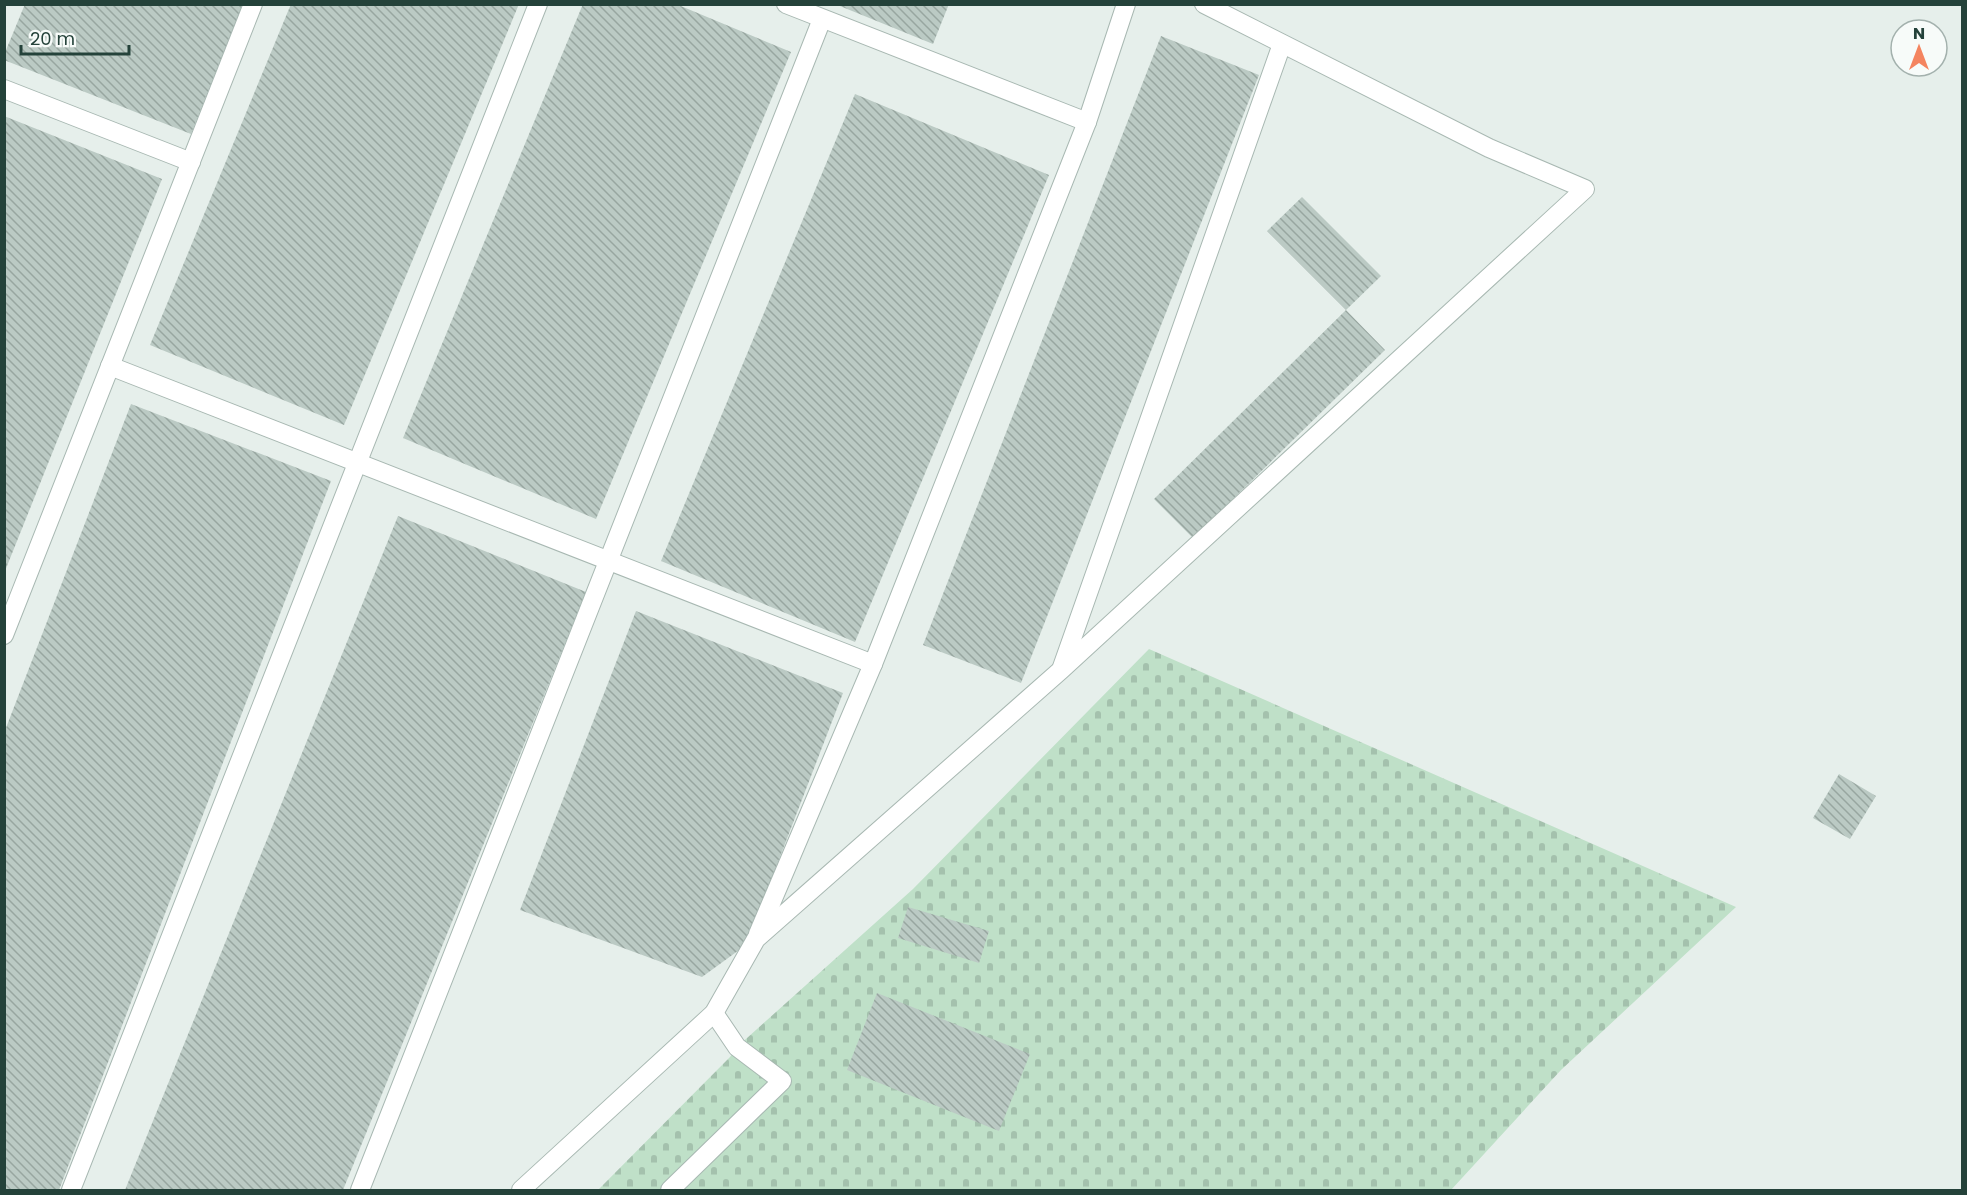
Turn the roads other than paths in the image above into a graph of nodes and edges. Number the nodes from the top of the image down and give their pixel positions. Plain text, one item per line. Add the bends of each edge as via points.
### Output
1 (253, 4) edge
2 (538, 4) edge
3 (786, 4) edge
4 (1126, 4) edge
5 (1204, 4) edge
6 (822, 19) junction
7 (1282, 44) junction
8 (4, 89) edge
9 (1087, 122) junction
10 (191, 162) junction
11 (110, 366) junction
12 (358, 463) junction
13 (609, 561) junction
14 (4, 635) edge
15 (873, 664) junction
16 (1061, 670) junction
17 (756, 939) junction
18 (714, 1013) junction
19 (71, 1191) edge
20 (360, 1191) edge
21 (520, 1191) edge
22 (670, 1191) edge

1 - 10 street
2 - 12 street
3 - 6 street
4 - 9 street
5 - 7 street
6 - 9 street
6 - 13 street
7 - 16 street
7 - 16 street via 1489,148 1585,189
8 - 10 street
9 - 15 street
10 - 11 street
11 - 12 street
11 - 14 street
12 - 13 street
12 - 19 street
13 - 15 street
13 - 20 street
15 - 17 street
16 - 17 street
17 - 18 street
18 - 21 street
18 - 22 street via 737,1047 782,1081

